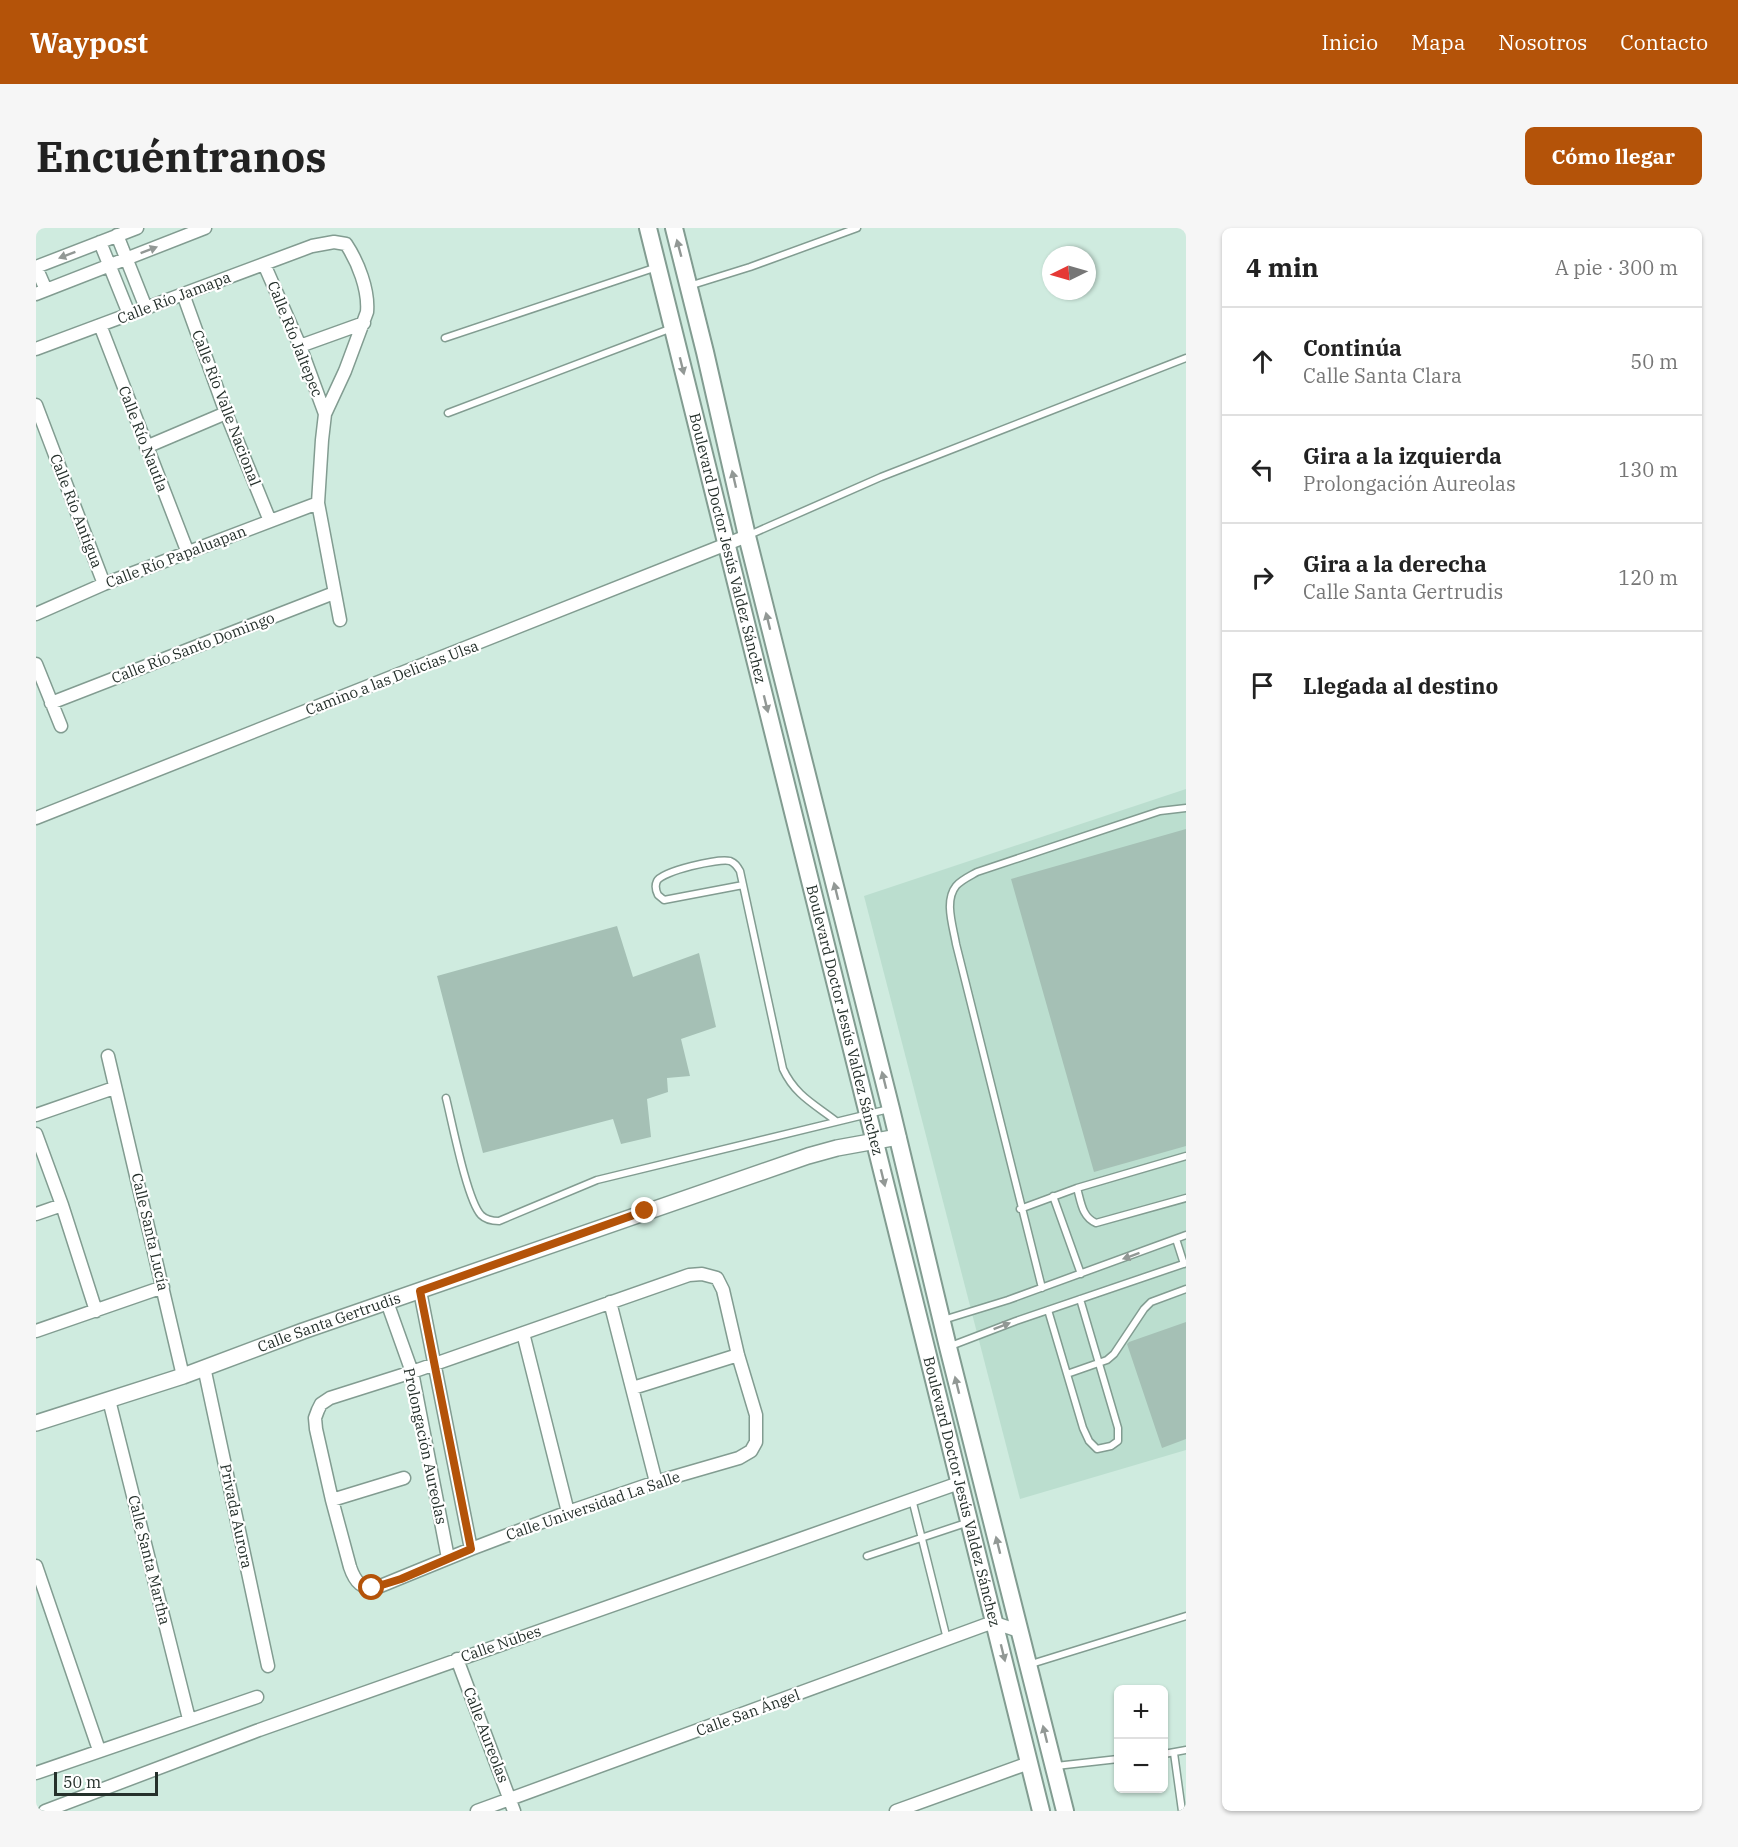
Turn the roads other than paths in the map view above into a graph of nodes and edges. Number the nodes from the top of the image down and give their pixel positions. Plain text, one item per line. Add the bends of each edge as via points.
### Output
1 (137, 228) edge
2 (205, 228) edge
3 (648, 228) edge
4 (674, 228) edge
5 (857, 228) edge
6 (117, 235) junction
7 (100, 242) junction
8 (127, 259) junction
9 (264, 264) junction
10 (109, 266) junction
11 (36, 267) edge
12 (657, 267) junction
13 (688, 286) junction
14 (41, 292) edge
15 (183, 294) junction
16 (146, 308) junction
17 (129, 314) junction
18 (364, 323) junction
19 (100, 325) junction
20 (672, 327) junction
21 (445, 338) dead end
22 (300, 346) junction
23 (36, 349) edge
24 (1186, 358) edge
25 (36, 405) edge
26 (226, 413) junction
27 (448, 413) dead end
28 (325, 414) junction
29 (146, 447) junction
30 (318, 503) junction
31 (270, 521) junction
32 (747, 536) junction
33 (727, 545) junction
34 (188, 553) junction
35 (104, 584) junction
36 (334, 593) junction
37 (36, 614) edge
38 (340, 620) dead end
39 (36, 664) edge
40 (51, 703) junction
41 (61, 726) dead end
42 (1186, 808) edge
43 (36, 818) edge
44 (743, 885) junction
45 (108, 1056) dead end
46 (114, 1088) junction
47 (446, 1098) dead end
48 (891, 1109) junction
49 (868, 1114) junction
50 (36, 1115) edge
51 (836, 1121) junction
52 (36, 1134) edge
53 (898, 1137) junction
54 (874, 1140) junction
55 (1186, 1156) edge
56 (1077, 1188) junction
57 (1053, 1196) junction
58 (1186, 1198) edge
59 (62, 1205) junction
60 (1020, 1209) junction
61 (36, 1214) edge
62 (1186, 1235) edge
63 (1176, 1239) junction
64 (1185, 1263) edge
65 (1081, 1274) junction
66 (163, 1287) junction
67 (1042, 1288) junction
68 (1186, 1289) edge
69 (420, 1291) junction
70 (1080, 1299) junction
71 (387, 1302) junction
72 (610, 1302) junction
73 (1048, 1310) junction
74 (96, 1311) junction
75 (941, 1320) junction
76 (36, 1331) edge
77 (523, 1333) junction
78 (948, 1347) junction
79 (738, 1355) junction
80 (435, 1364) junction
81 (1100, 1364) junction
82 (204, 1367) junction
83 (412, 1372) junction
84 (1067, 1374) junction
85 (183, 1376) junction
86 (633, 1388) junction
87 (109, 1401) junction
88 (36, 1423) edge
89 (404, 1478) dead end
90 (656, 1482) junction
91 (959, 1483) junction
92 (912, 1499) junction
93 (332, 1500) junction
94 (568, 1512) junction
95 (969, 1522) junction
96 (921, 1538) junction
97 (471, 1549) junction
98 (867, 1556) dead end
99 (448, 1558) junction
100 (36, 1566) edge
101 (1186, 1616) edge
102 (995, 1623) junction
103 (1019, 1631) junction
104 (947, 1640) junction
105 (457, 1659) junction
106 (268, 1666) dead end
107 (1028, 1666) junction
108 (257, 1697) dead end
109 (189, 1719) junction
110 (99, 1750) junction
111 (1186, 1750) edge
112 (1174, 1753) junction
113 (1168, 1754) edge
114 (1114, 1760) edge
115 (1029, 1763) junction
116 (1053, 1766) junction
117 (36, 1773) edge
118 (512, 1805) edge
119 (45, 1811) edge
120 (477, 1811) edge
121 (896, 1811) edge
122 (1041, 1811) edge
123 (1065, 1811) edge
124 (1182, 1811) edge

1 - 6 street
8 -> 2 street
3 - 12 main road, Boulevard Doctor Jesús Valdez Sánchez
13 -> 4 main road, Boulevard Doctor Jesús Valdez Sánchez
5 - 13 lane
6 - 7 street
6 - 8 street
7 - 10 street
7 -> 11 street
8 - 10 street
8 - 16 street
9 - 15 street, Calle Río Jamapa
9 - 18 street, Calle Río Jamapa via 312,246 344,242 359,271 368,302
9 - 22 street, Calle Río Jaltepec
10 - 14 street
10 - 17 street
11 - 14 street
12 - 20 main road, Boulevard Doctor Jesús Valdez Sánchez
12 - 21 lane
32 -> 13 main road, Boulevard Doctor Jesús Valdez Sánchez
15 - 16 street, Calle Río Jamapa
15 - 26 street, Calle Río Valle Nacional
16 - 17 street, Calle Río Jamapa
17 - 19 street, Calle Río Jamapa
18 - 22 street
18 - 28 street
19 - 23 street, Calle Río Jamapa
19 - 29 street, Calle Río Nautla
20 - 27 lane
20 -> 33 main road, Boulevard Doctor Jesús Valdez Sánchez
22 - 28 street, Calle Río Jaltepec
24 - 32 lane via 881,477
25 - 35 street, Calle Río Antigua
26 - 29 street
26 - 31 street, Calle Río Valle Nacional
28 - 30 street
29 - 34 street, Calle Río Nautla
30 - 31 street, Calle Río Papaluapan
30 - 36 street
31 - 34 street, Calle Río Papaluapan
32 - 33 street, Camino a las Delicias Ulsa
48 -> 32 main road, Boulevard Doctor Jesús Valdez Sánchez
33 - 43 street, Camino a las Delicias Ulsa
33 -> 49 main road, Boulevard Doctor Jesús Valdez Sánchez
34 - 35 street, Calle Río Papaluapan
35 - 37 street, Calle Río Papaluapan
36 - 38 street
36 - 40 street, Calle Río Santo Domingo
39 - 40 street
40 - 41 street
42 - 60 lane via 1160,811 977,872 955,887 951,896 956,944
44 - 44 lane via 736,864 724,860 669,872 656,885 664,900
44 - 51 lane via 783,1069 790,1084 805,1099
45 - 46 street, Calle Santa Lucía
46 - 50 street
46 - 66 street, Calle Santa Lucía
47 - 51 lane via 458,1151 478,1209 487,1219 499,1221 597,1180
48 - 49 lane
48 - 53 main road, Boulevard Doctor Jesús Valdez Sánchez
49 - 51 lane
49 - 54 main road, Boulevard Doctor Jesús Valdez Sánchez
52 - 59 street
53 - 54 street, Calle Santa Gertrudis
53 - 75 main road, Boulevard Doctor Jesús Valdez Sánchez
54 - 69 street, Calle Santa Gertrudis via 808,1156
54 -> 91 main road, Boulevard Doctor Jesús Valdez Sánchez
55 - 56 lane
56 - 57 lane
56 - 58 lane via 1084,1214 1096,1223
57 - 60 lane
57 - 65 lane
59 - 61 street
59 - 74 street
60 - 67 lane
62 - 63 lane
63 - 64 lane
63 -> 65 lane
64 - 70 lane
65 - 67 lane
66 - 74 street
66 - 85 street, Calle Santa Lucía
67 - 75 lane
68 - 81 lane via 1151,1302 1114,1354
69 - 71 street, Calle Santa Gertrudis
69 - 80 street, Prolongación Aureolas
70 - 73 lane
70 - 81 lane
71 - 82 street, Calle Santa Gertrudis
71 - 83 street, Prolongación Aureolas
72 - 77 street
72 - 79 street via 689,1275 712,1275 723,1290
72 - 86 street
78 -> 73 lane
73 - 84 lane
74 - 76 street
75 - 78 main road, Boulevard Doctor Jesús Valdez Sánchez
77 - 80 street
77 - 94 street
103 -> 78 main road, Boulevard Doctor Jesús Valdez Sánchez
79 - 86 street
79 - 90 street, Calle Universidad La Salle via 757,1427 751,1451
80 - 83 street
80 - 97 street, Prolongación Aureolas
81 - 84 lane
81 - 84 lane via 1118,1428 1118,1441 1111,1446 1096,1449 1089,1441
82 - 85 street, Calle Santa Gertrudis
82 - 106 street, Privada Aurora
83 - 93 street via 321,1404 315,1418
83 - 99 street, Prolongación Aureolas
85 - 87 street, Calle Santa Gertrudis
86 - 90 street
87 - 88 street, Calle Santa Gertrudis
87 - 109 street, Calle Santa Martha
89 - 93 street
90 - 94 street, Calle Universidad La Salle
91 - 92 street, Calle Nubes
91 - 95 main road, Boulevard Doctor Jesús Valdez Sánchez
92 - 96 lane
92 - 105 street, Calle Nubes
93 - 99 street, Calle Universidad La Salle via 350,1567 359,1584 372,1588
94 - 97 street, Calle Universidad La Salle
95 - 96 lane
95 - 102 main road, Boulevard Doctor Jesús Valdez Sánchez
96 - 98 lane
96 - 104 lane
97 - 99 street, Calle Universidad La Salle
100 - 110 street
101 - 107 lane
102 - 103 street
102 - 104 street, Calle San Ángel
102 -> 115 main road, Boulevard Doctor Jesús Valdez Sánchez
103 - 107 main road, Boulevard Doctor Jesús Valdez Sánchez
104 - 118 street, Calle San Ángel
105 - 118 street, Calle Aureolas
105 - 119 street, Calle Nubes
116 -> 107 main road, Boulevard Doctor Jesús Valdez Sánchez
108 - 109 street
109 - 110 street
110 - 117 street
111 - 112 lane
112 - 113 lane
112 - 124 lane
114 - 116 lane
115 - 121 street
115 - 122 main road, Boulevard Doctor Jesús Valdez Sánchez
116 - 123 main road, Boulevard Doctor Jesús Valdez Sánchez
118 - 120 street, Calle San Ángel

